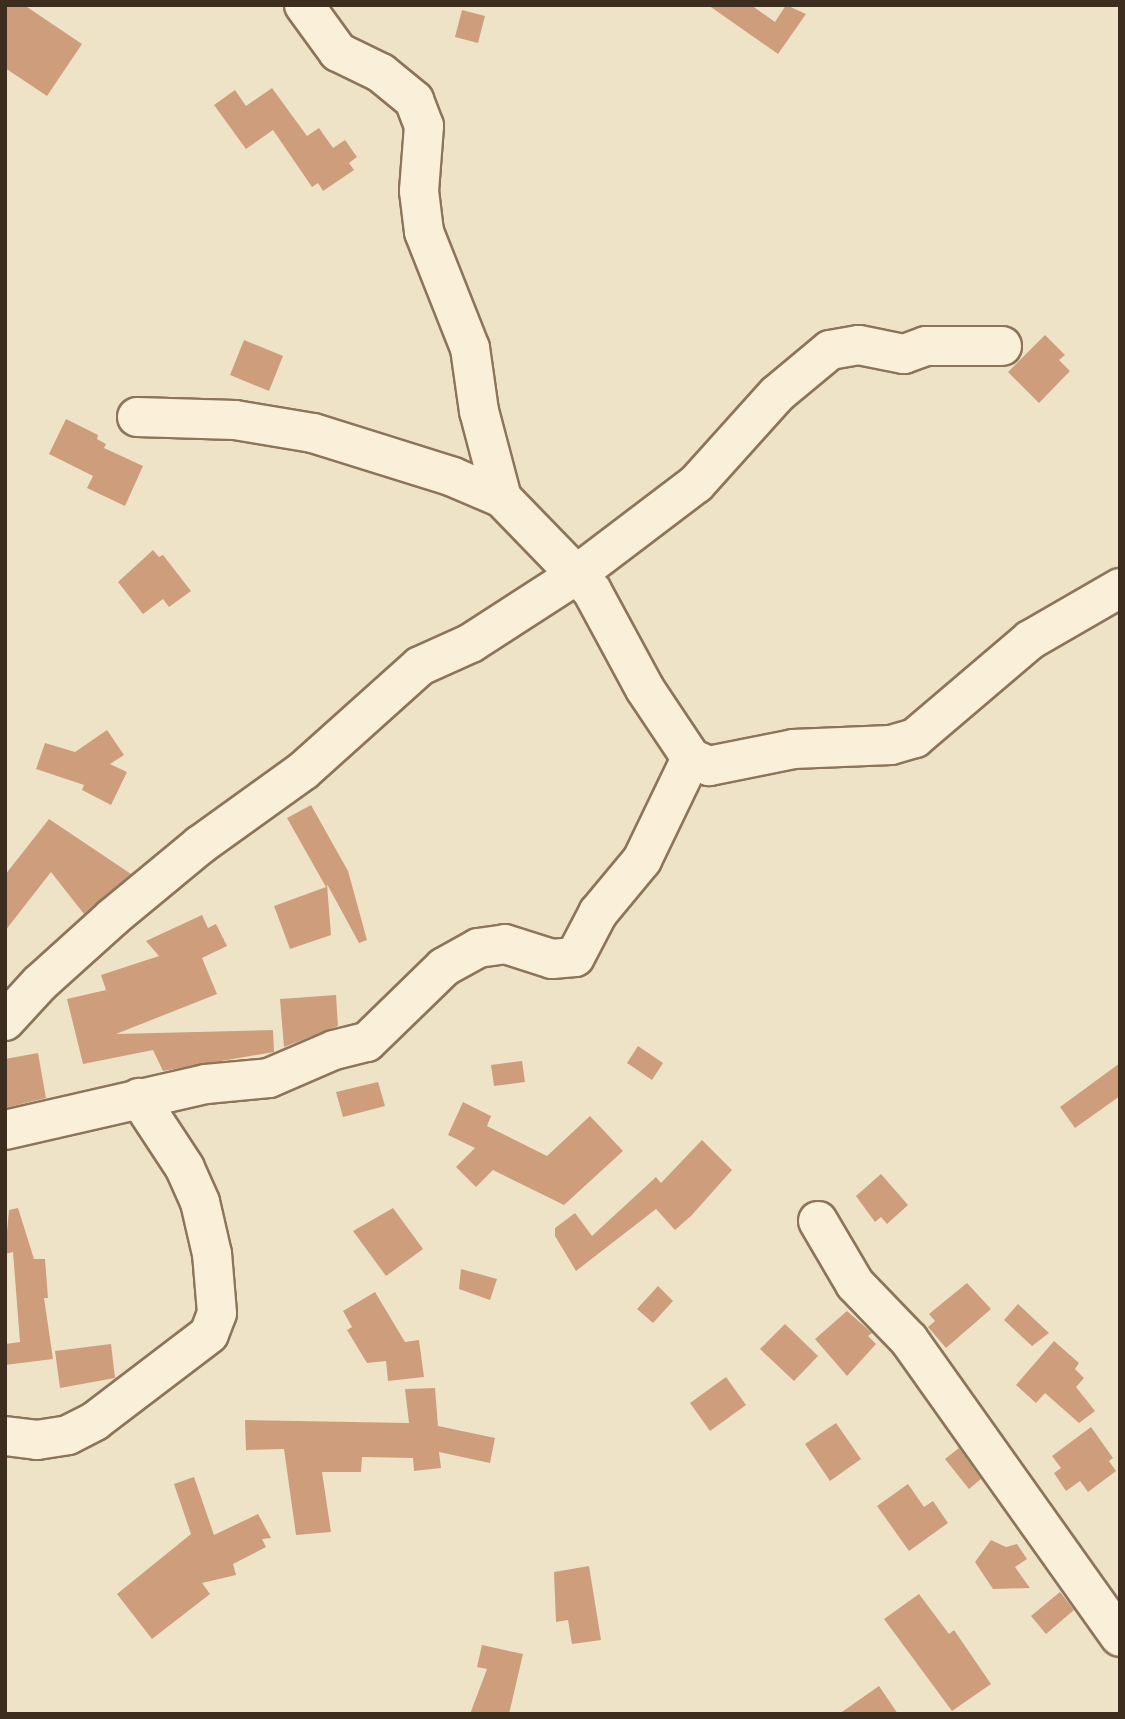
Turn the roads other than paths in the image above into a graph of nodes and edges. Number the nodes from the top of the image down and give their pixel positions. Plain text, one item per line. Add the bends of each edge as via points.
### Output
1 (304, 5) edge
2 (1002, 346) dead end
3 (137, 417) dead end
4 (502, 498) junction
5 (576, 575) junction
6 (1120, 589) edge
7 (691, 758) junction
8 (5, 1021) edge
9 (139, 1098) junction
10 (5, 1130) edge
11 (818, 1220) dead end
12 (5, 1436) edge
13 (1120, 1637) edge

1 - 4 street via 338,52 381,73 414,100 424,126 419,191 424,232 470,348 479,411
2 - 5 street via 926,346 904,354 859,345 830,350 778,394 696,484
3 - 4 street via 235,420 292,429 453,477
4 - 5 street
5 - 7 street via 592,591 645,689
5 - 8 street via 471,643 420,666 303,771 200,845 113,917
6 - 7 street via 1030,640 915,738 891,745 793,749 709,766
7 - 9 street via 642,860 598,913 575,957 552,959 505,944 478,948 444,967 367,1042 334,1050 269,1078 206,1083
9 - 10 street
9 - 12 street via 185,1168 200,1202 212,1254 217,1313 209,1334 94,1421 68,1435 37,1440
11 - 13 street via 855,1284 909,1340

